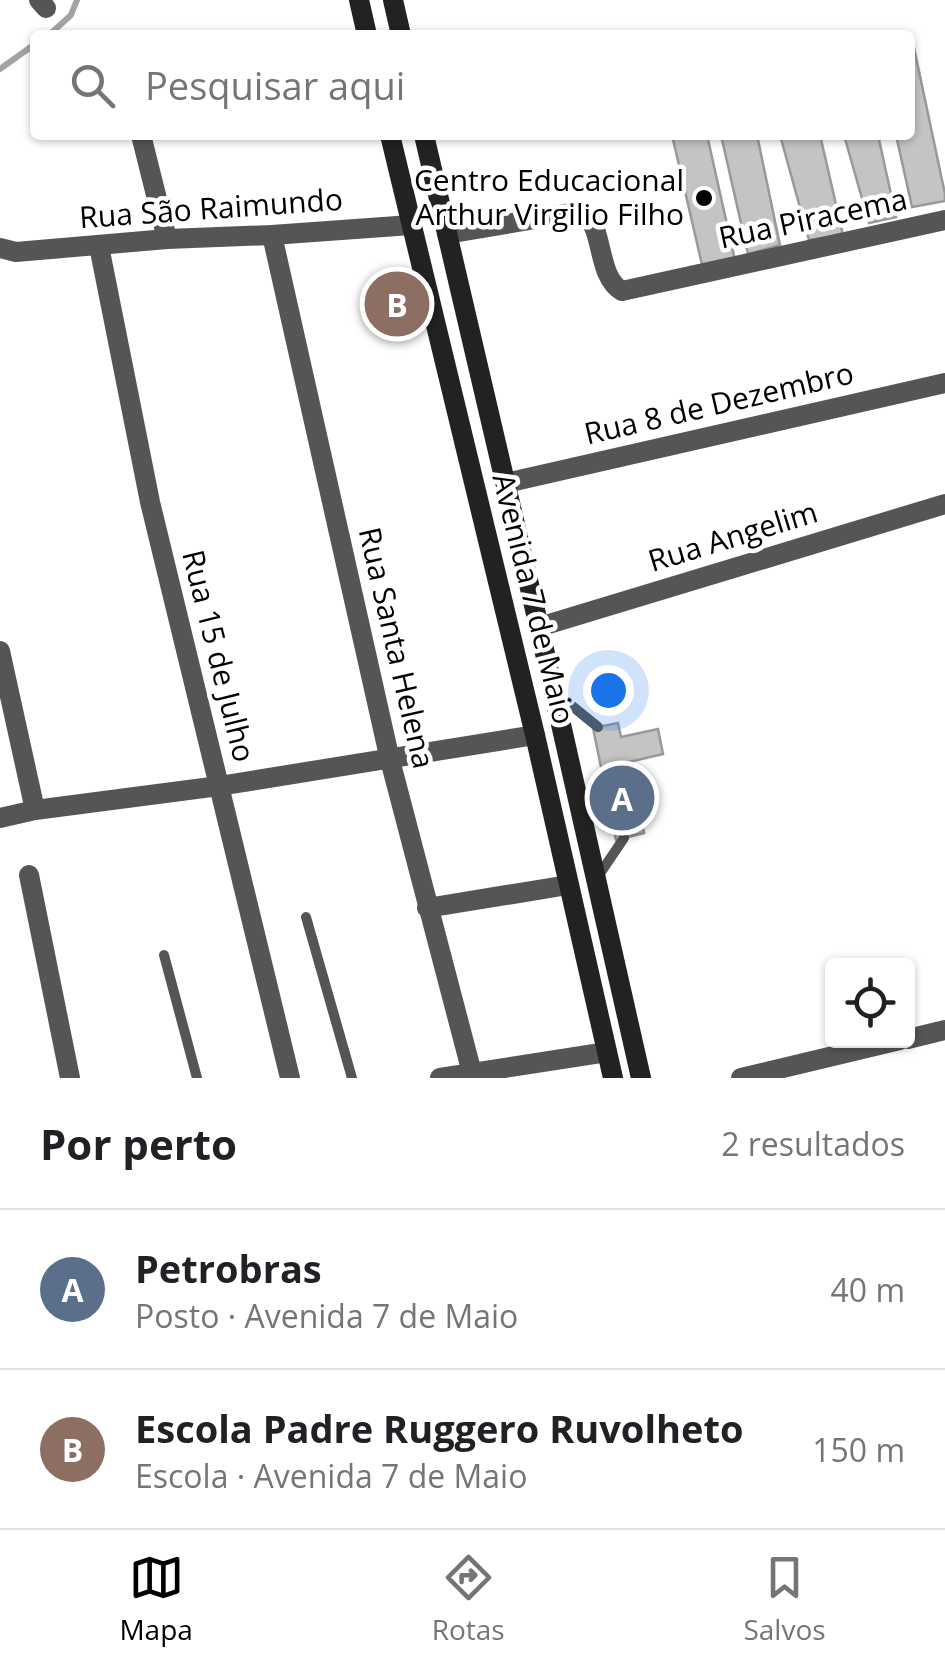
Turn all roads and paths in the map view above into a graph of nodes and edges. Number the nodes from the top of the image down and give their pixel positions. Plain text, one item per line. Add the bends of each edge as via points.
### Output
1 (359, 0) edge
2 (393, 0) edge
3 (366, 30) edge
4 (400, 30) edge
5 (141, 140) edge
6 (391, 140) edge
7 (425, 140) edge
8 (945, 220) edge
9 (411, 225) junction
10 (447, 234) junction
11 (272, 235) junction
12 (168, 239) junction
13 (99, 246) junction
14 (8, 250) edge
15 (945, 383) edge
16 (506, 483) junction
17 (945, 504) edge
18 (539, 627) junction
19 (0, 651) edge
20 (554, 691) junction
21 (598, 727) dead end
22 (536, 736) junction
23 (390, 760) junction
24 (219, 786) junction
25 (35, 810) junction
26 (0, 818) edge
27 (624, 838) dead end
28 (28, 876) dead end
29 (596, 879) junction
30 (568, 885) junction
31 (427, 908) junction
32 (306, 916) dead end
33 (164, 955) dead end
34 (945, 1030) edge
35 (915, 1037) edge
36 (870, 1048) edge
37 (607, 1052) junction
38 (472, 1072) junction
39 (70, 1078) edge
40 (196, 1078) edge
41 (290, 1078) edge
42 (352, 1078) edge
43 (440, 1078) edge
44 (613, 1078) edge
45 (641, 1078) edge
46 (741, 1078) edge

1 - 3 main road
2 - 4 main road
5 - 12 street
6 - 9 main road, Avenida 7 de Maio
7 - 10 main road, Avenida 7 de Maio
8 - 10 street, Rua Piracema via 622,291 611,282 591,221 582,214
9 - 11 street, Rua São Raimundo
9 - 22 main road, Avenida 7 de Maio
10 - 16 main road, Avenida 7 de Maio
11 - 12 street, Rua São Raimundo
11 - 23 street, Rua Santa Helena
12 - 13 street, Rua São Raimundo
13 - 14 street, Rua São Raimundo
13 - 24 street, Rua 15 de Julho via 150,502
15 - 16 street, Rua 8 de Dezembro
16 - 18 main road, Avenida 7 de Maio
17 - 18 street, Rua Angelim
18 - 20 main road, Avenida 7 de Maio
19 - 25 street
20 - 21 lane
20 - 29 main road, Avenida 7 de Maio
22 - 23 street
22 - 30 main road, Avenida 7 de Maio
23 - 24 street
23 - 31 street, Rua Santa Helena
24 - 25 street
24 - 41 street, Rua 15 de Julho
25 - 26 street
27 - 29 lane
28 - 39 street
29 - 45 main road, Avenida 7 de Maio
30 - 31 street
30 - 37 main road, Avenida 7 de Maio
31 - 38 street, Rua Santa Helena
32 - 42 lane
33 - 40 lane
34 - 35 street
36 - 46 street
37 - 38 street
37 - 44 main road, Avenida 7 de Maio
38 - 43 street

